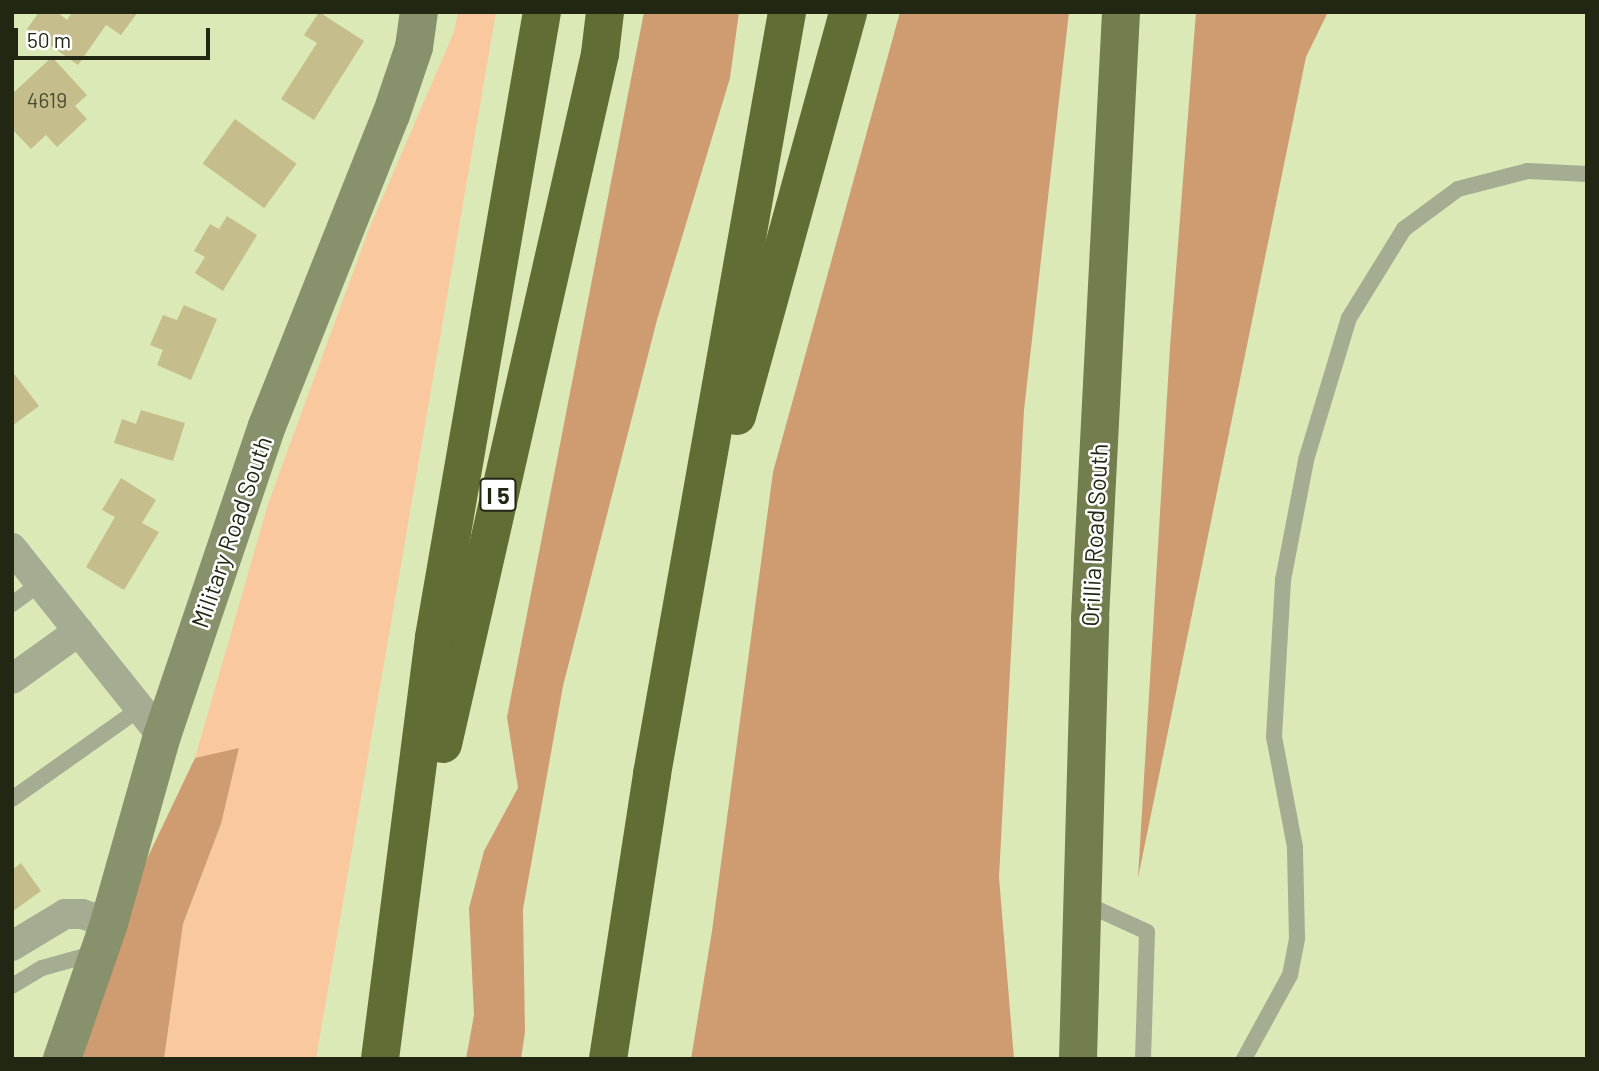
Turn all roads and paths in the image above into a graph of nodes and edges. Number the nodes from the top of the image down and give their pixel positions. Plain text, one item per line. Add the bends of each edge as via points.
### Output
1 (542, 12) edge
2 (605, 12) edge
3 (787, 12) edge
4 (848, 12) edge
5 (1121, 12) edge
6 (412, 17) edge
7 (1587, 174) edge
8 (12, 548) edge
9 (41, 583) junction
10 (12, 604) edge
11 (680, 613) junction
12 (79, 632) junction
13 (12, 679) edge
14 (150, 723) junction
15 (12, 799) edge
16 (1079, 900) junction
17 (104, 938) junction
18 (12, 946) edge
19 (391, 979) junction
20 (12, 986) edge
21 (62, 1059) edge
22 (380, 1059) edge
23 (608, 1059) edge
24 (1078, 1059) edge
25 (1143, 1059) edge
26 (1244, 1059) edge

1 - 19 highway via 434,637
2 - 19 highway, I 5 via 600,54
3 - 11 highway
4 - 11 highway via 789,238
5 - 16 main road, Orillia Road South
6 - 14 main road, Military Road South via 391,115
7 - 26 lane via 1528,171 1458,189 1404,229 1349,318 1306,460 1283,580 1274,737 1295,847 1297,938 1290,975
8 - 9 street
9 - 10 lane
9 - 12 street
11 - 23 highway
12 - 13 street
12 - 14 street
14 - 15 lane
14 - 17 main road, Military Road South
16 - 24 main road, Orillia Road South
16 - 25 lane via 1147,932
17 - 18 street via 65,914
17 - 20 lane
17 - 21 main road, Military Road South
19 - 22 highway, I 5

